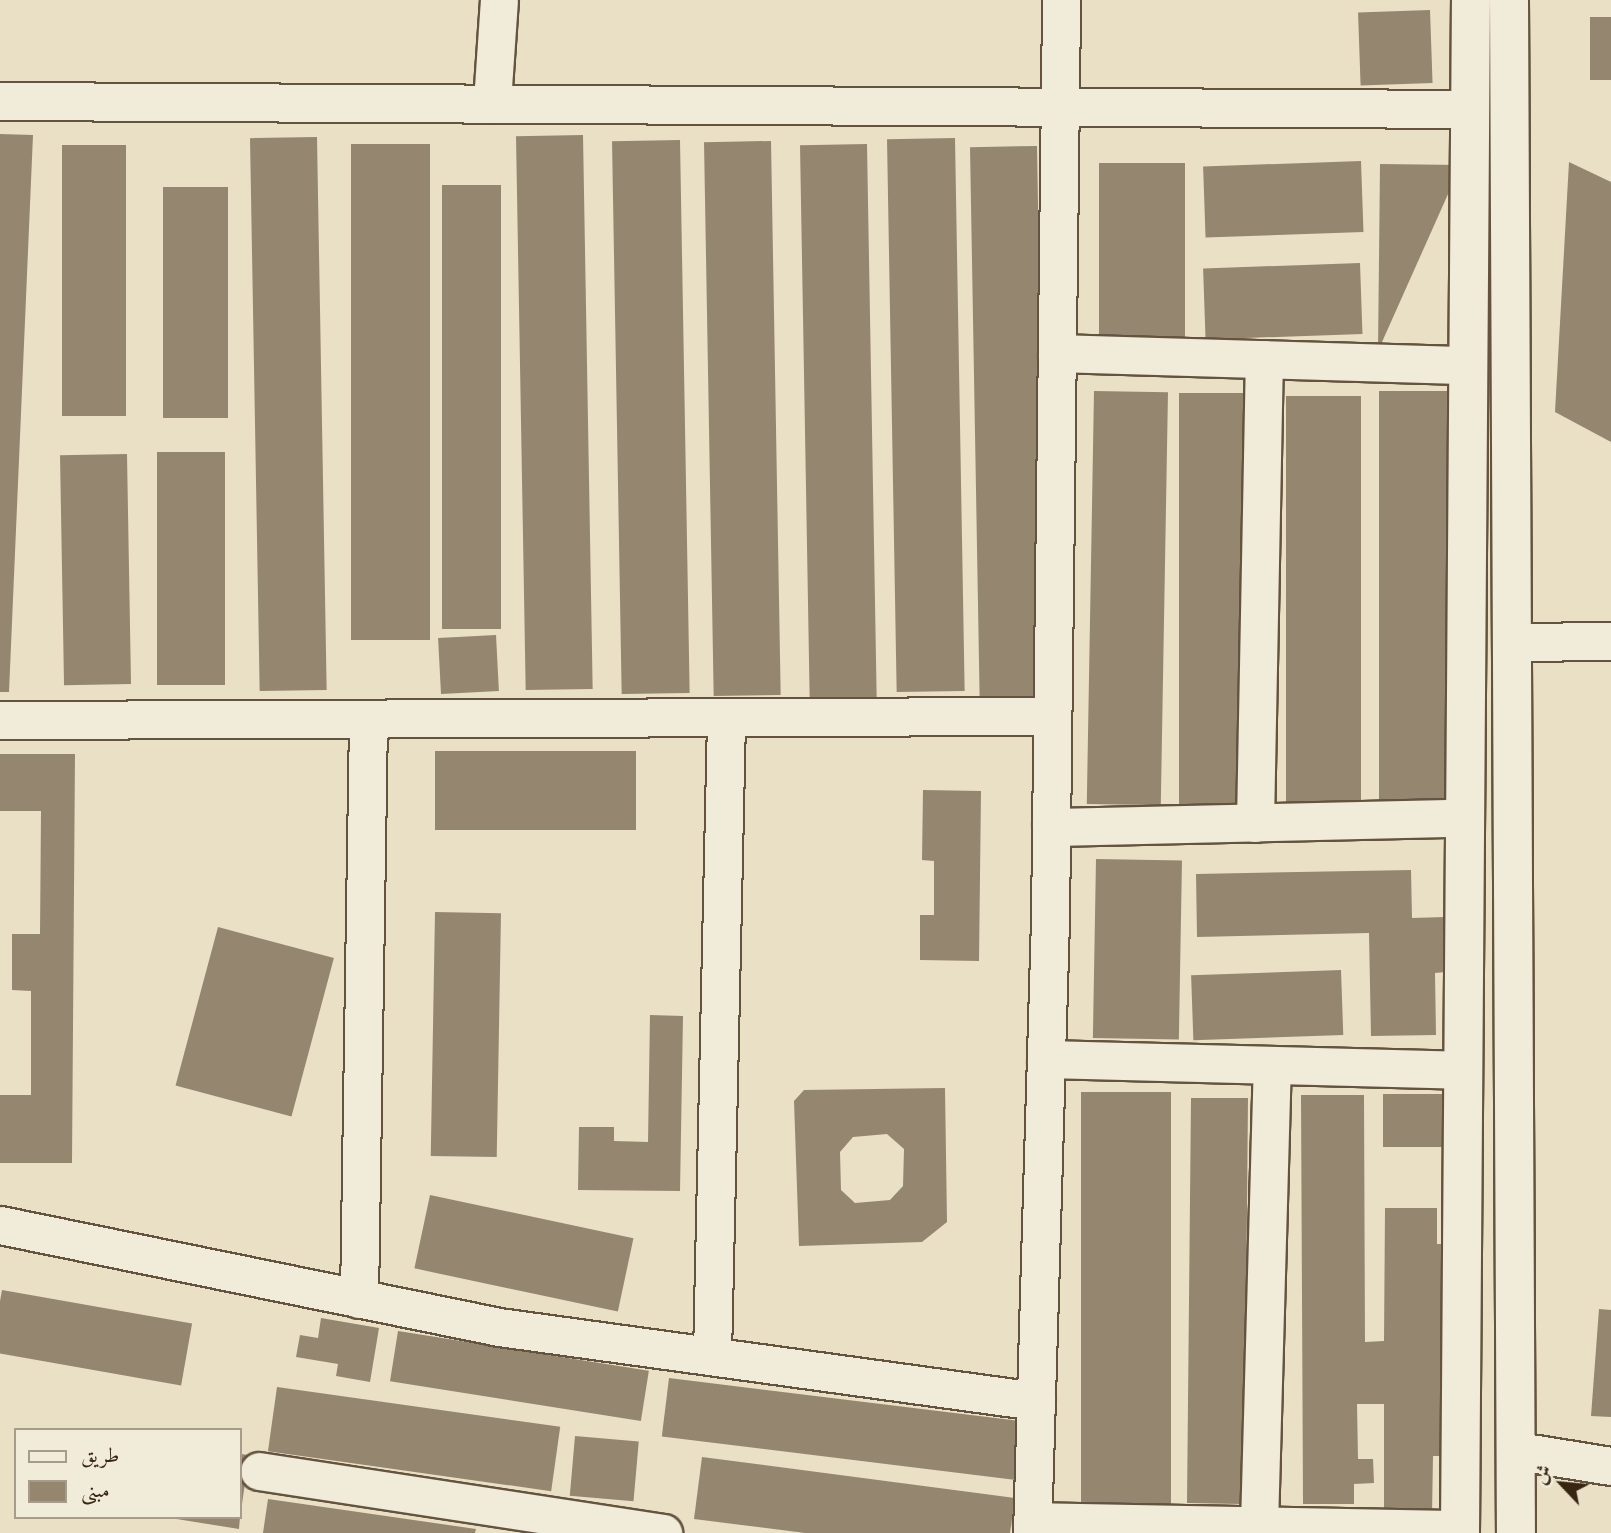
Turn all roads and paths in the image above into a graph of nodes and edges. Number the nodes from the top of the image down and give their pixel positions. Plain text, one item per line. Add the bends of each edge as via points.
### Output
1 (499, 0) edge
2 (1061, 0) edge
3 (1471, 0) edge
4 (1509, 0) edge
5 (0, 101) edge
6 (492, 102) junction
7 (1060, 103) junction
8 (1469, 109) junction
9 (1057, 353) junction
10 (1264, 359) junction
11 (1467, 365) junction
12 (1611, 641) edge
13 (1515, 642) junction
14 (1052, 716) junction
15 (726, 718) junction
16 (368, 719) junction
17 (0, 720) edge
18 (1462, 818) junction
19 (1255, 823) junction
20 (1051, 827) junction
21 (1046, 1059) junction
22 (1272, 1065) junction
23 (1460, 1070) junction
24 (0, 1225) edge
25 (359, 1298) junction
26 (712, 1356) junction
27 (1036, 1401) junction
28 (1518, 1451) junction
29 (1611, 1466) edge
30 (259, 1471) dead end
31 (1259, 1525) junction
32 (1032, 1527) edge
33 (1460, 1531) edge
34 (663, 1533) edge
35 (1516, 1533) edge

1 - 6 street
2 - 7 street
3 - 8 main road
4 - 13 main road
5 - 6 street
6 - 7 street
7 - 8 street
7 - 9 street
8 - 11 main road
9 - 10 street
9 - 14 street
10 - 11 street
10 - 19 street
11 - 18 main road
12 - 13 street
13 - 28 main road
14 - 15 street
14 - 20 street
15 - 16 street
15 - 26 street
16 - 17 street
16 - 25 street
18 - 19 street
18 - 23 main road
19 - 20 street
20 - 21 street
21 - 22 street
21 - 27 street
22 - 23 street
22 - 31 street
23 - 33 main road
24 - 25 street
25 - 26 street via 499,1327
26 - 27 street
27 - 32 street
28 - 29 street
28 - 35 main road
30 - 34 street
31 - 32 street
31 - 33 street

